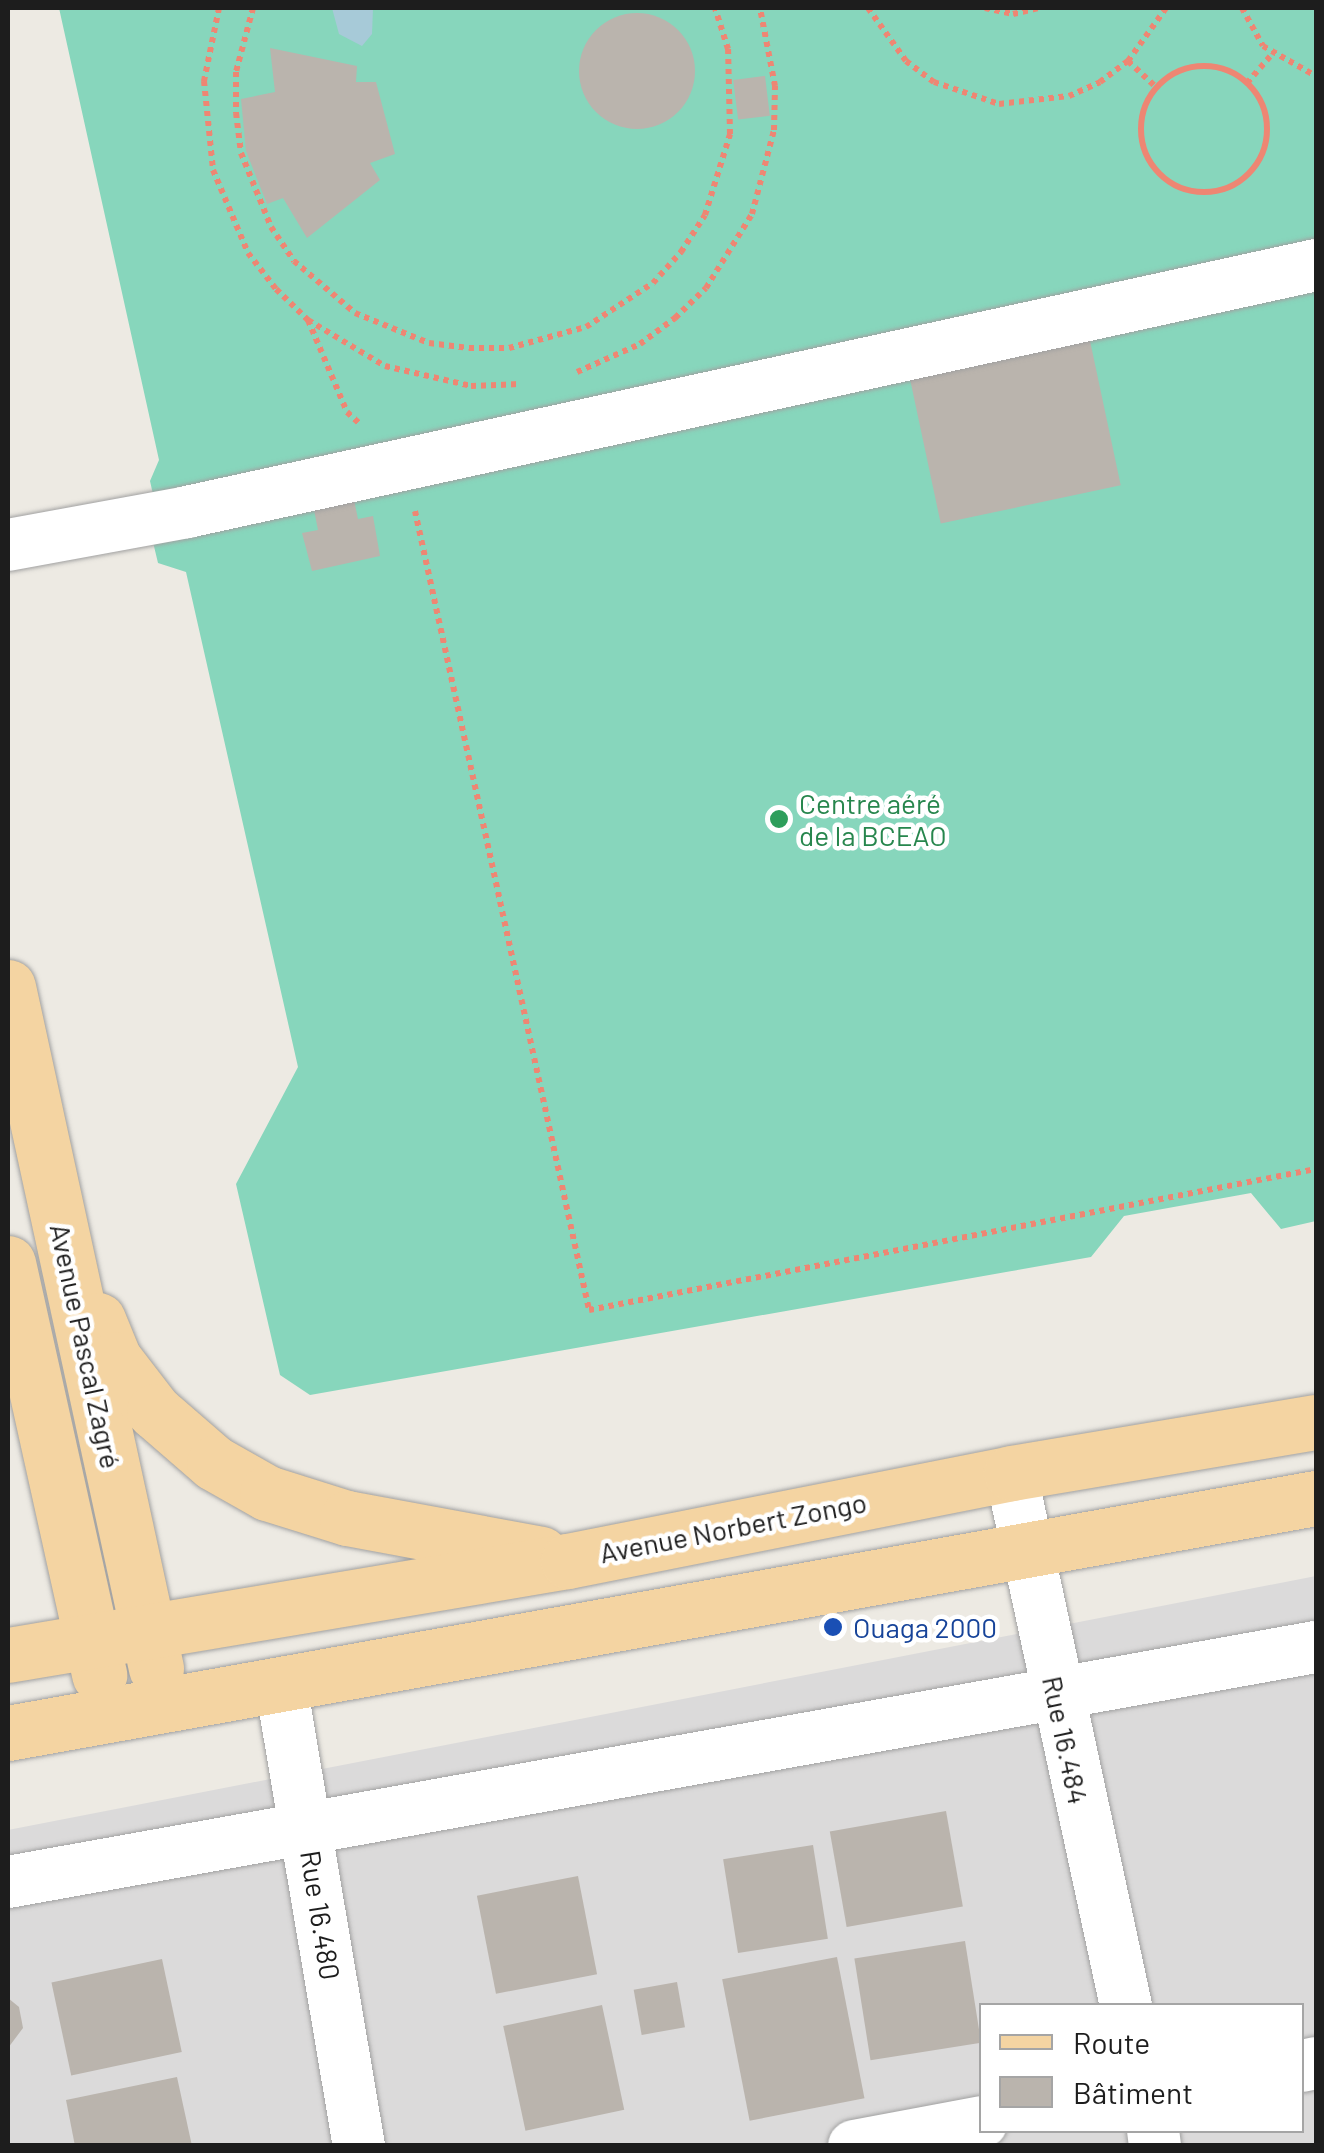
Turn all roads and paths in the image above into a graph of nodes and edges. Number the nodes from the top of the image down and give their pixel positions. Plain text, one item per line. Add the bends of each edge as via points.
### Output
1 (219, 8) edge
2 (253, 8) edge
3 (715, 8) edge
4 (760, 8) edge
5 (868, 8) edge
6 (984, 8) edge
7 (1038, 8) edge
8 (1166, 8) edge
9 (1242, 8) edge
10 (1272, 54) junction
11 (1128, 61) junction
12 (1316, 76) edge
13 (1247, 82) junction
14 (1157, 88) junction
15 (1316, 265) edge
16 (308, 320) junction
17 (561, 378) dead end
18 (531, 382) dead end
19 (405, 464) junction
20 (8, 545) edge
21 (8, 987) edge
22 (15, 1057) edge
23 (1316, 1169) edge
24 (59, 1224) junction
25 (8, 1273) edge
26 (1316, 1422) edge
27 (1011, 1473) junction
28 (1316, 1498) edge
29 (1028, 1547) junction
30 (568, 1561) junction
31 (150, 1631) junction
32 (92, 1640) junction
33 (1316, 1647) edge
34 (8, 1655) edge
35 (281, 1686) junction
36 (1055, 1697) junction
37 (163, 1705) junction
38 (107, 1715) junction
39 (8, 1733) edge
40 (306, 1827) junction
41 (8, 1882) edge
42 (1125, 2003) edge
43 (979, 2123) edge
44 (359, 2146) edge
45 (854, 2146) edge

1 - 16 path via 204,81 213,170 248,253
2 - 3 path via 236,72 239,140 253,191 286,250 323,289 391,330 430,343 496,348 548,340 598,321 653,283 689,240 720,176 730,134 733,92
4 - 17 path via 775,86 774,130 766,173 732,252 706,288 652,336
5 - 11 path via 906,61 934,82 999,104 1068,96
6 - 7 path via 1013,14
8 - 11 path
9 - 10 path
10 - 12 path
10 - 13 path
11 - 14 path
13 - 14 path via 1214,66 1196,67
13 - 14 path via 1266,118 1267,138 1250,174 1214,192 1174,185 1146,155 1142,114
15 - 19 street
16 - 18 path via 384,366 427,379 471,386
16 - 19 path via 347,412
19 - 20 street
19 - 23 path via 589,1310
21 - 22 main road, Avenue Pascal Zagré
22 - 24 main road, Avenue Pascal Zagré
24 - 30 main road via 114,1360 154,1411 214,1463 268,1493 347,1518
24 - 31 main road, Avenue Pascal Zagré
25 - 32 main road, Avenue Pascal Zagré
26 - 27 main road, Avenue Norbert Zongo
27 - 29 street, Rue 16.484
27 - 30 main road, Avenue Norbert Zongo
28 - 29 main road
29 - 35 main road
29 - 36 street, Rue 16.484
30 - 31 main road, Avenue Norbert Zongo
31 - 32 main road, Avenue Norbert Zongo
31 - 37 main road, Avenue Pascal Zagré
32 - 34 main road, Avenue Norbert Zongo
32 - 38 main road, Avenue Pascal Zagré
33 - 36 street
35 - 37 main road
35 - 40 street, Rue 16.480
36 - 40 street
36 - 42 street, Rue 16.484
37 - 38 main road
38 - 39 main road
40 - 41 street
40 - 44 street, Rue 16.480
43 - 45 street

